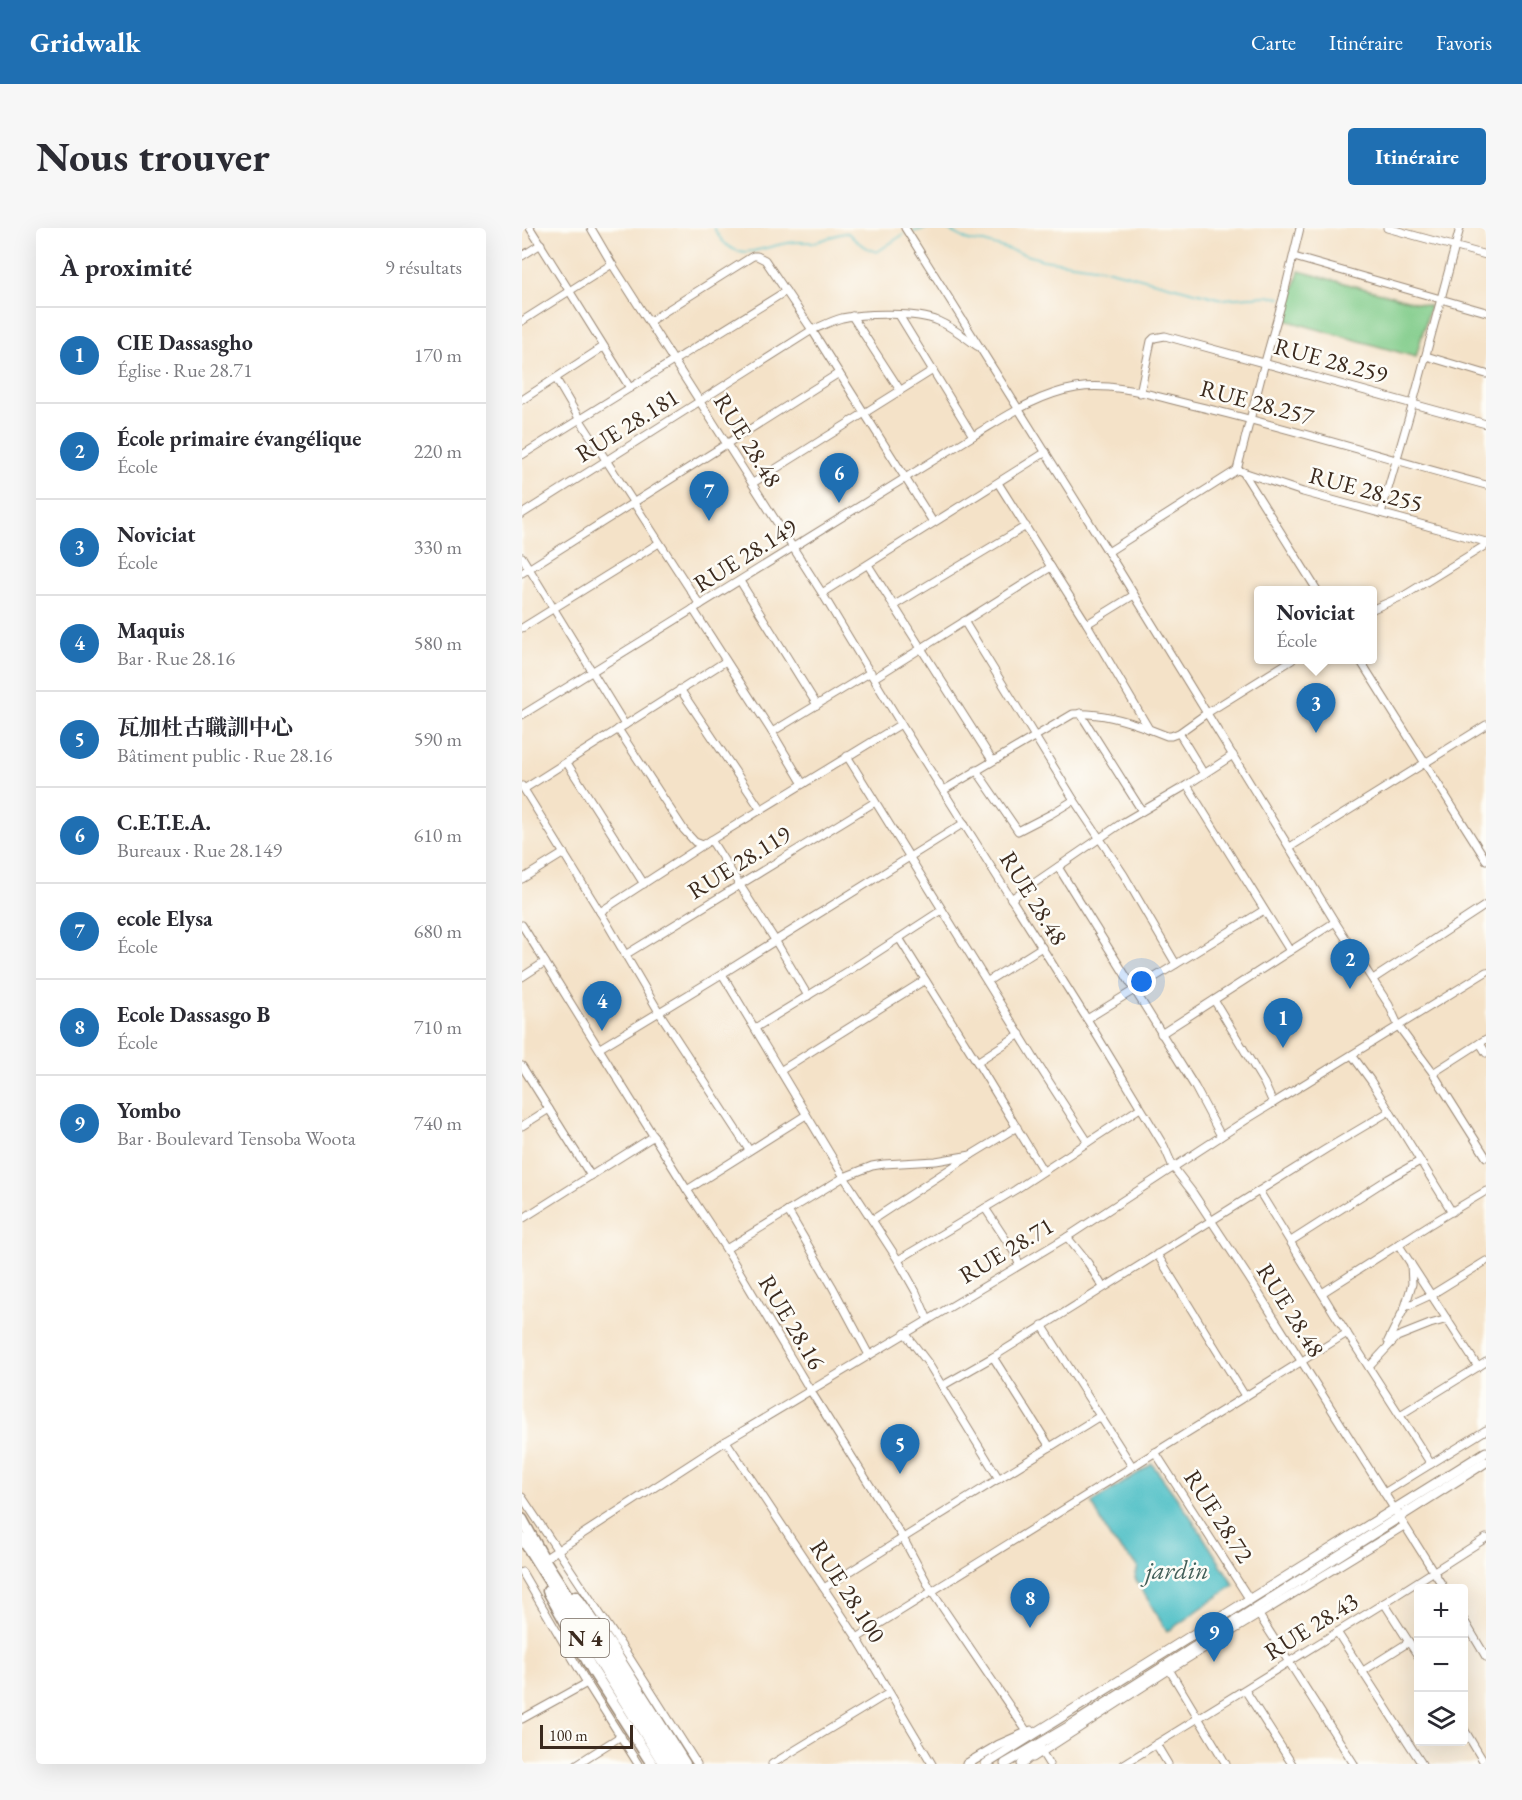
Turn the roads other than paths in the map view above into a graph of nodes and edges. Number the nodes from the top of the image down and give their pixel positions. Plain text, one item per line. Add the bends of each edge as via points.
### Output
1 (530, 228) edge
2 (591, 228) edge
3 (905, 228) edge
4 (1300, 228) edge
5 (1387, 228) edge
6 (1460, 228) edge
7 (541, 244) junction
8 (1455, 247) junction
9 (1486, 255) edge
10 (522, 256) edge
11 (1294, 257) junction
12 (612, 264) junction
13 (786, 291) junction
14 (570, 292) junction
15 (1441, 299) junction
16 (1486, 312) edge
17 (899, 315) junction
18 (852, 316) junction
19 (522, 321) edge
20 (650, 321) junction
21 (812, 330) junction
22 (603, 347) junction
23 (981, 350) junction
24 (1426, 356) junction
25 (674, 361) junction
26 (1265, 362) junction
27 (933, 370) junction
28 (839, 373) junction
29 (1486, 374) edge
30 (556, 379) junction
31 (630, 388) junction
32 (900, 390) junction
33 (1140, 393) junction
34 (522, 400) edge
35 (701, 402) junction
36 (1413, 403) junction
37 (1018, 409) junction
38 (864, 412) junction
39 (1250, 418) junction
40 (580, 420) junction
41 (1486, 424) edge
42 (973, 436) junction
43 (728, 443) junction
44 (1046, 452) junction
45 (522, 455) edge
46 (606, 460) junction
47 (1396, 461) junction
48 (1240, 471) junction
49 (906, 478) junction
50 (753, 483) junction
51 (998, 483) junction
52 (1486, 485) edge
53 (633, 502) junction
54 (1381, 513) junction
55 (522, 514) edge
56 (933, 522) junction
57 (1026, 526) junction
58 (659, 543) junction
59 (1486, 543) edge
60 (793, 548) junction
61 (1108, 552) junction
62 (522, 557) edge
63 (868, 565) junction
64 (1051, 567) junction
65 (530, 569) junction
66 (522, 573) edge
67 (740, 580) junction
68 (1314, 586) edge
69 (822, 593) junction
70 (1134, 595) junction
71 (893, 606) junction
72 (697, 607) junction
73 (1377, 607) edge
74 (554, 609) junction
75 (964, 621) junction
76 (1087, 624) junction
77 (522, 628) edge
78 (920, 649) junction
79 (726, 661) junction
80 (1286, 664) edge
81 (1362, 664) edge
82 (592, 671) junction
83 (872, 675) junction
84 (681, 689) junction
85 (817, 705) junction
86 (1080, 713) junction
87 (1207, 713) junction
88 (522, 714) edge
89 (901, 724) junction
90 (1486, 725) edge
91 (622, 727) junction
92 (1149, 729) junction
93 (772, 732) junction
94 (1179, 733) junction
95 (1035, 738) junction
96 (1233, 755) junction
97 (847, 756) junction
98 (992, 760) junction
99 (567, 763) junction
100 (1424, 763) junction
101 (976, 770) junction
102 (1204, 774) junction
103 (803, 784) junction
104 (1187, 785) junction
105 (523, 788) edge
106 (944, 790) junction
107 (1074, 800) junction
108 (875, 802) junction
109 (761, 810) junction
110 (1142, 811) junction
111 (964, 823) junction
112 (1101, 839) junction
113 (711, 840) junction
114 (703, 845) junction
115 (1290, 847) junction
116 (564, 853) junction
117 (909, 856) junction
118 (1486, 860) edge
119 (1058, 867) junction
120 (522, 879) edge
121 (644, 884) junction
122 (739, 884) junction
123 (1011, 898) junction
124 (1486, 905) edge
125 (942, 910) junction
126 (1264, 910) junction
127 (600, 912) junction
128 (1335, 922) junction
129 (522, 925) edge
130 (899, 938) junction
131 (775, 940) junction
132 (1042, 947) junction
133 (1290, 951) junction
134 (626, 955) junction
135 (545, 963) junction
136 (1176, 964) junction
137 (1486, 972) edge
138 (722, 974) junction
139 (522, 977) edge
140 (1372, 979) junction
141 (925, 980) junction
142 (988, 981) junction
143 (1133, 990) junction
144 (808, 996) junction
145 (1214, 1000) junction
146 (659, 1012) junction
147 (1087, 1019) junction
148 (1398, 1026) junction
149 (755, 1028) junction
150 (1020, 1034) junction
151 (1161, 1034) junction
152 (1483, 1041) edge
153 (600, 1048) junction
154 (1486, 1053) edge
155 (1352, 1055) junction
156 (977, 1062) junction
157 (522, 1066) edge
158 (780, 1071) junction
159 (1432, 1073) junction
160 (1273, 1103) junction
161 (1140, 1108) junction
162 (549, 1109) junction
163 (1390, 1112) junction
164 (806, 1115) junction
165 (522, 1126) edge
166 (1017, 1127) junction
167 (654, 1136) junction
168 (1221, 1136) junction
169 (1088, 1142) junction
170 (749, 1150) junction
171 (970, 1155) junction
172 (1486, 1158) edge
173 (1420, 1161) junction
174 (1173, 1167) junction
175 (1043, 1172) junction
176 (591, 1176) junction
177 (844, 1177) junction
178 (687, 1190) junction
179 (1259, 1191) junction
180 (1486, 1191) edge
181 (985, 1208) junction
182 (788, 1211) junction
183 (1452, 1212) junction
184 (522, 1219) edge
185 (872, 1220) junction
186 (1210, 1220) junction
187 (1067, 1237) junction
188 (1291, 1241) junction
189 (1398, 1244) junction
190 (726, 1249) junction
191 (1157, 1254) junction
192 (898, 1260) junction
193 (1410, 1263) junction
194 (1485, 1263) edge
195 (1019, 1264) junction
196 (1103, 1287) junction
197 (1322, 1293) junction
198 (1431, 1295) junction
199 (1405, 1307) junction
200 (1448, 1319) junction
201 (928, 1320) junction
202 (1042, 1325) junction
203 (905, 1333) junction
204 (1347, 1333) junction
205 (1385, 1349) junction
206 (870, 1355) junction
207 (993, 1357) junction
208 (1301, 1362) junction
209 (1486, 1362) edge
210 (1369, 1367) junction
211 (1478, 1367) junction
212 (942, 1386) junction
213 (810, 1390) junction
214 (1245, 1396) junction
215 (1400, 1414) junction
216 (1100, 1416) junction
217 (1486, 1430) edge
218 (726, 1441) junction
219 (1050, 1447) junction
220 (1155, 1452) junction
221 (1486, 1452) edge
222 (1486, 1462) edge
223 (1431, 1464) junction
224 (1132, 1466) junction
225 (999, 1479) junction
226 (1384, 1493) junction
227 (522, 1497) edge
228 (1399, 1518) junction
229 (522, 1519) edge
230 (903, 1538) junction
231 (522, 1539) edge
232 (1483, 1540) edge
233 (1486, 1549) edge
234 (556, 1550) junction
235 (544, 1560) junction
236 (1434, 1572) junction
237 (523, 1576) edge
238 (1442, 1584) edge
239 (824, 1588) junction
240 (932, 1592) junction
241 (1384, 1603) junction
242 (1254, 1607) junction
243 (1468, 1627) edge
244 (1337, 1632) junction
245 (857, 1638) junction
246 (1409, 1642) junction
247 (1414, 1649) edge
248 (1486, 1657) edge
249 (1290, 1662) junction
250 (1167, 1667) junction
251 (1363, 1671) junction
252 (587, 1683) junction
253 (1245, 1690) junction
254 (889, 1693) junction
255 (1198, 1718) junction
256 (522, 1719) edge
257 (621, 1736) junction
258 (1468, 1736) edge
259 (655, 1740) junction
260 (1035, 1743) junction
261 (1156, 1744) junction
262 (577, 1764) edge
263 (638, 1764) edge
264 (652, 1764) edge
265 (664, 1764) edge
266 (675, 1764) edge
267 (685, 1764) edge
268 (697, 1764) edge
269 (772, 1764) edge
270 (932, 1764) edge
271 (967, 1764) edge
272 (986, 1764) edge
273 (1005, 1764) edge
274 (1023, 1764) edge
275 (1049, 1764) edge
276 (1124, 1764) edge
277 (1168, 1764) edge
278 (1226, 1764) edge
279 (1292, 1764) edge
280 (1354, 1764) edge
281 (1422, 1764) edge
282 (1485, 1764) edge

1 - 7 street
2 - 12 street, RUE 28.48
3 - 23 street
4 - 11 street
5 - 8 street
6 - 8 street
7 - 10 street
7 - 14 street
8 - 9 street
8 - 15 street
11 - 15 street
11 - 26 street
12 - 14 street
12 - 20 street, RUE 28.48
13 - 20 street via 765,260 753,256
13 - 21 street
13 - 25 street
14 - 19 street
14 - 22 street
15 - 16 street
15 - 24 street
17 - 18 street, RUE 28.181
17 - 23 street, RUE 28.181 via 940,322
17 - 27 street
18 - 21 street, RUE 28.181
18 - 32 street
20 - 25 street, RUE 28.48
21 - 28 street
21 - 35 street, RUE 28.181
22 - 30 street
22 - 31 street
23 - 37 street
24 - 29 street
24 - 36 street
25 - 31 street
25 - 35 street, RUE 28.48
26 - 33 street, RUE 28.259 via 1165,336 1154,338
26 - 36 street, RUE 28.259
26 - 39 street
27 - 32 street
27 - 42 street
28 - 38 street
28 - 43 street
30 - 34 street
30 - 40 street
31 - 40 street
32 - 38 street
33 - 37 street, RUE 28.257 via 1098,386 1073,388
33 - 39 street, RUE 28.257
35 - 43 street, RUE 28.48
35 - 46 street, RUE 28.181
36 - 41 street, RUE 28.259
36 - 47 street
37 - 42 street, RUE 28.149
37 - 44 street
38 - 49 street
38 - 50 street
39 - 47 street, RUE 28.257
39 - 48 street
40 - 45 street
40 - 46 street
42 - 49 street, RUE 28.149
43 - 50 street, RUE 28.48
43 - 53 street
44 - 51 street
44 - 61 street
46 - 53 street
46 - 55 street, RUE 28.181
47 - 52 street, RUE 28.257
47 - 54 street
48 - 54 street, RUE 28.255
48 - 61 street
48 - 68 street
49 - 56 street
49 - 60 street, RUE 28.149
50 - 60 street, RUE 28.48
51 - 56 street
51 - 57 street
53 - 58 street
53 - 65 street
54 - 59 street, RUE 28.255
56 - 63 street
57 - 64 street
57 - 71 street
58 - 72 street
58 - 74 street
59 - 73 street via 1405,595
60 - 67 street, RUE 28.149
60 - 69 street, RUE 28.48
61 - 70 street
62 - 65 street
63 - 69 street
63 - 71 street
64 - 75 street
64 - 76 street
65 - 66 street
65 - 74 street
67 - 72 street, RUE 28.149
67 - 85 street
69 - 83 street, RUE 28.48
70 - 76 street
70 - 87 street
71 - 78 street
72 - 79 street
72 - 82 street, RUE 28.149
74 - 77 street
74 - 82 street
75 - 78 street
75 - 95 street
76 - 92 street
78 - 83 street
78 - 98 street
79 - 84 street
79 - 93 street
80 - 87 street
81 - 100 street
82 - 88 street, RUE 28.149
82 - 91 street
83 - 85 street
83 - 89 street, RUE 28.48
84 - 91 street
84 - 109 street
85 - 93 street
86 - 92 street
86 - 95 street
86 - 110 street
87 - 94 street
87 - 96 street
89 - 97 street
89 - 106 street, RUE 28.48
90 - 100 street
91 - 99 street
91 - 114 street via 684,830
92 - 94 street via 1167,736
93 - 103 street
94 - 102 street
95 - 98 street
95 - 107 street
96 - 102 street
96 - 115 street
97 - 103 street
97 - 108 street
98 - 101 street
99 - 105 street
99 - 121 street
100 - 115 street
100 - 118 street
101 - 106 street
101 - 107 street via 1018,831
102 - 104 street
103 - 109 street
104 - 110 street
104 - 126 street
105 - 116 street
106 - 111 street, RUE 28.48
107 - 112 street
108 - 117 street
108 - 122 street, RUE 28.119
109 - 113 street
110 - 112 street
111 - 117 street
111 - 123 street, RUE 28.48
112 - 119 street
112 - 136 street
113 - 114 street
113 - 122 street
114 - 121 street
115 - 128 street
116 - 120 street
116 - 127 street
117 - 125 street
117 - 131 street
119 - 123 street
119 - 143 street
121 - 127 street
122 - 131 street
122 - 134 street, RUE 28.119
123 - 132 street, RUE 28.48
124 - 140 street
125 - 130 street
125 - 142 street
126 - 133 street
126 - 136 street
127 - 134 street
128 - 133 street
128 - 140 street
129 - 135 street, RUE 28.16
130 - 141 street
130 - 144 street
131 - 138 street
131 - 144 street
132 - 142 street
132 - 147 street, RUE 28.48
133 - 145 street
134 - 146 street
135 - 139 street
135 - 153 street, RUE 28.16
136 - 143 street
137 - 148 street, RUE 28.71
138 - 146 street
138 - 149 street
140 - 148 street
141 - 156 street
141 - 158 street
142 - 150 street
143 - 147 street
143 - 151 street
144 - 149 street
145 - 151 street
145 - 160 street
146 - 153 street
146 - 170 street
147 - 161 street, RUE 28.48
148 - 155 street, RUE 28.71
148 - 159 street
149 - 158 street
150 - 156 street
150 - 169 street
151 - 168 street
152 - 154 street
152 - 159 street
153 - 167 street, RUE 28.16
155 - 160 street, RUE 28.71
155 - 163 street
156 - 166 street
157 - 162 street
158 - 164 street
159 - 172 street
160 - 168 street, RUE 28.71
161 - 169 street
161 - 174 street, RUE 28.48
162 - 165 street
162 - 176 street
163 - 173 street
163 - 179 street
164 - 170 street
164 - 177 street
166 - 171 street
166 - 175 street
167 - 176 street
167 - 178 street, RUE 28.16
168 - 174 street, RUE 28.71
169 - 175 street
170 - 178 street
171 - 177 street via 872,1166
171 - 185 street
173 - 183 street
173 - 188 street
174 - 186 street, RUE 28.48
174 - 187 street, RUE 28.71
175 - 181 street
176 - 184 street
177 - 182 street
177 - 185 street
178 - 190 street, RUE 28.16
179 - 186 street
179 - 188 street
180 - 183 street
181 - 192 street
181 - 195 street
182 - 190 street
182 - 206 street
183 - 189 street
185 - 192 street
186 - 191 street
186 - 208 street, RUE 28.48
187 - 195 street, RUE 28.71
187 - 196 street
188 - 197 street
189 - 193 street
189 - 197 street
190 - 213 street, RUE 28.16
191 - 196 street
191 - 214 street
192 - 201 street
193 - 198 street
193 - 199 street via 1412,1284
194 - 198 street
195 - 201 street, RUE 28.71
196 - 202 street
197 - 204 street
198 - 199 street
198 - 200 street
199 - 205 street
200 - 205 street via 1397,1337
200 - 211 street
201 - 203 street, RUE 28.71
202 - 207 street
202 - 216 street
203 - 206 street, RUE 28.71
203 - 212 street
204 - 208 street
204 - 210 street
205 - 210 street
206 - 213 street, RUE 28.71
207 - 212 street
207 - 219 street
208 - 214 street
208 - 226 street, RUE 28.48
209 - 211 street
210 - 215 street
211 - 215 street
212 - 225 street
213 - 218 street, RUE 28.71
213 - 230 street, RUE 28.16
214 - 220 street
215 - 223 street
216 - 219 street
216 - 224 street
217 - 223 street
218 - 234 street, RUE 28.71
218 - 239 street, RUE 28.100
219 - 225 street
220 - 224 street
220 - 242 street, RUE 28.72
221 - 228 main road
222 - 228 main road
223 - 226 street
224 - 240 street
225 - 230 street
226 - 228 street, RUE 28.48
227 - 234 street
228 - 236 street, RUE 28.48
228 - 242 main road
229 - 235 highway, N 4
230 - 239 street
230 - 240 street, RUE 28.16
231 - 259 highway, N 4
231 - 264 highway via 593,1671
232 - 233 street
232 - 236 street, RUE 28.43
234 - 235 street, RUE 28.71
234 - 268 street
235 - 259 highway, N 4
235 - 267 highway via 609,1642
236 - 238 street, RUE 28.48
236 - 241 street, RUE 28.43
237 - 252 street
239 - 245 street, RUE 28.100
240 - 245 street
240 - 260 street, RUE 28.16
241 - 244 street, RUE 28.43
241 - 246 street
242 - 249 street, RUE 28.72
242 - 250 main road
242 - 260 main road via 1069,1713
243 - 248 street
244 - 249 street, RUE 28.43
244 - 251 street
245 - 254 street, RUE 28.100
246 - 247 street
246 - 251 street
249 - 253 street, RUE 28.43
249 - 280 street, RUE 28.72
250 - 255 street
250 - 260 street
250 - 260 main road
251 - 281 street
252 - 256 street
252 - 257 street
253 - 255 street, RUE 28.43
253 - 279 street
254 - 269 street
254 - 270 street, RUE 28.100
255 - 261 street, RUE 28.43
255 - 278 street
257 - 262 street
257 - 263 street
258 - 282 street
259 - 265 highway, N 4
259 - 266 highway, N 4
260 - 271 main road via 999,1745
260 - 272 main road
260 - 273 main road
260 - 274 main road
260 - 275 street, RUE 28.16
261 - 276 street, RUE 28.43
261 - 277 street

